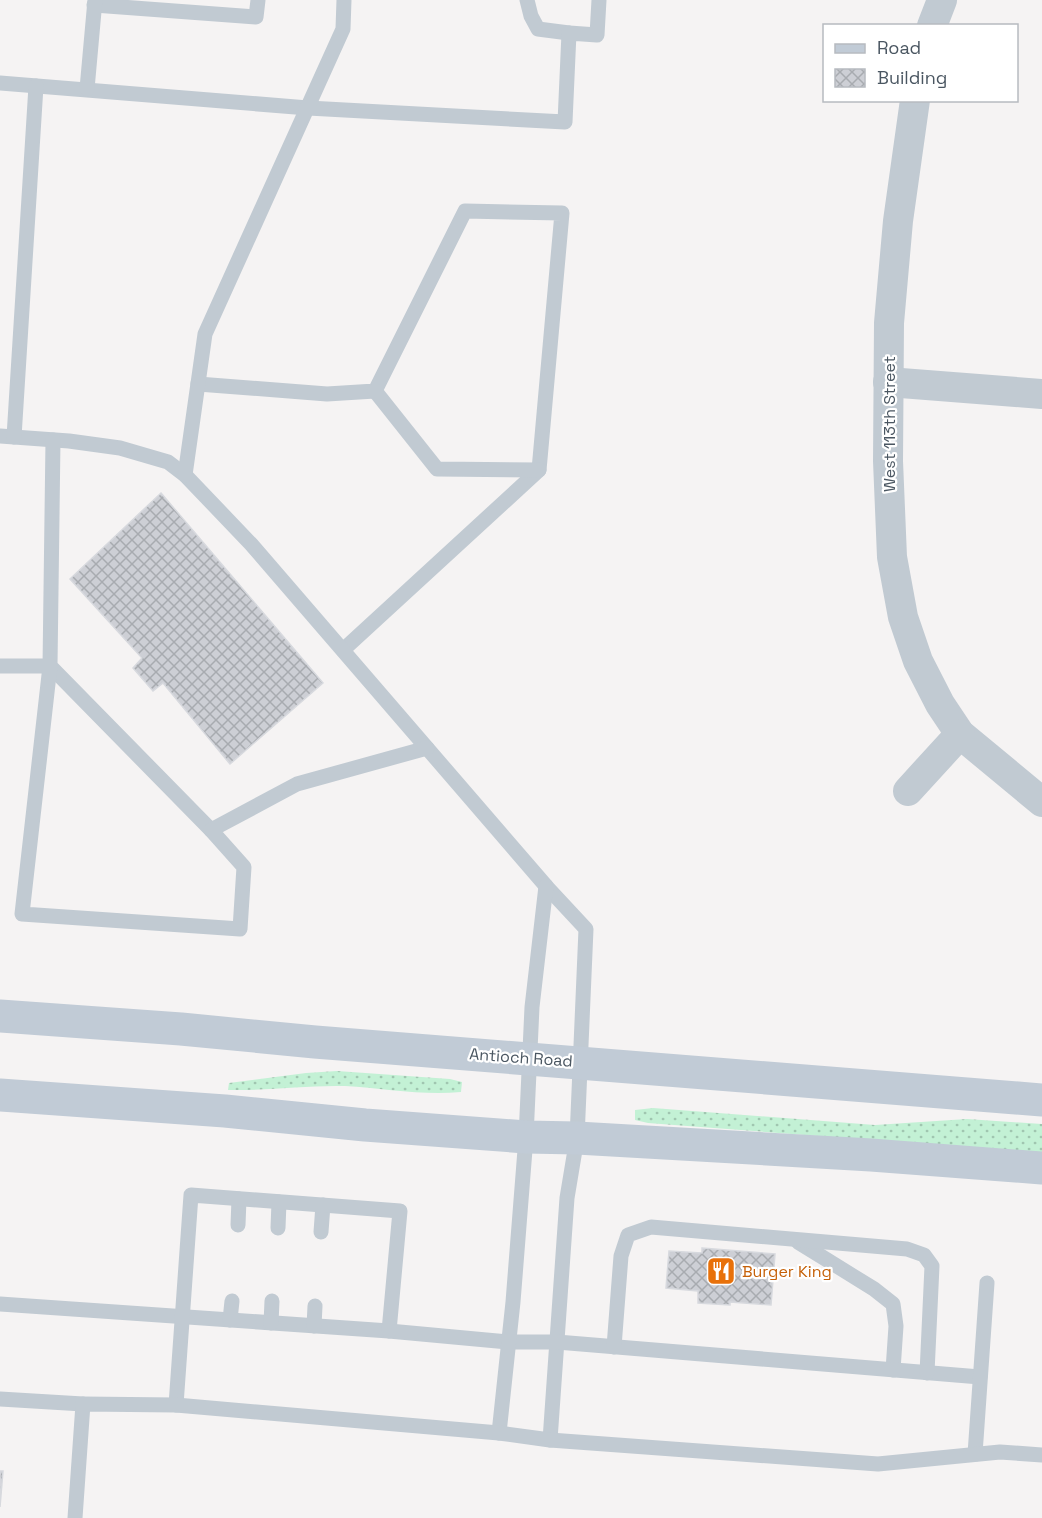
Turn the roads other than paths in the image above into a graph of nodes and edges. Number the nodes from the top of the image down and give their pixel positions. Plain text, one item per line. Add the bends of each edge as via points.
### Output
1 (258, 0) edge
2 (344, 0) edge
3 (527, 0) edge
4 (599, 0) edge
5 (942, 0) edge
6 (95, 2) edge
7 (933, 24) edge
8 (569, 33) junction
9 (0, 82) edge
10 (36, 86) junction
11 (87, 90) junction
12 (915, 102) edge
13 (308, 108) junction
14 (888, 382) junction
15 (198, 384) junction
16 (375, 391) junction
17 (1042, 394) edge
18 (7, 436) edge
19 (52, 440) junction
20 (539, 470) junction
21 (185, 476) junction
22 (343, 650) junction
23 (0, 666) edge
24 (50, 666) junction
25 (960, 734) junction
26 (427, 748) junction
27 (908, 791) dead end
28 (1042, 802) edge
29 (211, 830) junction
30 (546, 886) junction
31 (0, 1016) edge
32 (529, 1058) junction
33 (581, 1062) junction
34 (0, 1095) edge
35 (1042, 1100) edge
36 (526, 1137) junction
37 (577, 1138) junction
38 (1042, 1168) edge
39 (239, 1199) junction
40 (279, 1202) junction
41 (323, 1205) junction
42 (237, 1225) dead end
43 (278, 1228) dead end
44 (321, 1232) dead end
45 (794, 1240) junction
46 (987, 1283) dead end
47 (232, 1301) dead end
48 (272, 1301) dead end
49 (0, 1304) edge
50 (315, 1306) dead end
51 (182, 1316) junction
52 (230, 1320) junction
53 (271, 1323) junction
54 (314, 1326) junction
55 (388, 1331) junction
56 (508, 1342) junction
57 (557, 1342) junction
58 (615, 1347) junction
59 (893, 1370) junction
60 (927, 1373) junction
61 (980, 1377) junction
62 (0, 1399) edge
63 (83, 1404) junction
64 (176, 1405) junction
65 (499, 1433) junction
66 (550, 1440) junction
67 (975, 1455) junction
68 (1042, 1455) edge
69 (75, 1518) edge

1 - 6 lane via 256,17
2 - 13 lane via 343,29
3 - 8 lane via 538,29
4 - 8 lane via 597,35
5 - 7 street
6 - 11 lane
8 - 13 lane via 565,122
9 - 10 lane
10 - 11 lane
10 - 18 lane
11 - 13 lane
12 - 14 street, West 113th Street via 898,221
13 - 15 lane via 205,333
14 - 17 street
14 - 25 street, West 113th Street via 892,557 903,617 918,661
15 - 16 lane via 327,394
15 - 21 lane
16 - 20 lane via 437,469
16 - 20 lane via 465,211 562,213
18 - 19 lane
19 - 21 lane via 146,454 168,462
19 - 24 lane
20 - 22 lane
21 - 22 lane via 251,544
22 - 26 lane
23 - 24 lane
24 - 29 lane
24 - 29 lane via 22,914 240,929 244,867
25 - 27 street
25 - 28 street, West 113th Street
26 - 29 lane via 297,784
26 - 30 lane
30 - 32 lane
30 - 33 lane via 586,929
31 - 32 main road, Antioch Road
32 - 33 main road, Antioch Road
32 - 36 lane
33 - 35 main road, Antioch Road
33 - 37 lane
34 - 36 main road
36 - 37 main road
36 - 56 lane
37 - 38 main road
37 - 57 lane via 567,1198
39 - 40 lane
39 - 42 lane
39 - 51 lane via 191,1195
40 - 41 lane
40 - 43 lane
41 - 44 lane
41 - 55 lane via 400,1211
45 - 58 lane via 651,1227 628,1235 621,1256
45 - 59 lane via 893,1304
45 - 60 lane via 907,1249 924,1255 932,1266
46 - 61 lane
47 - 52 lane
48 - 53 lane
49 - 51 lane
50 - 54 lane
51 - 52 lane
51 - 64 lane
52 - 53 lane
53 - 54 lane
54 - 55 lane
55 - 56 lane
56 - 57 lane
56 - 65 lane
57 - 58 lane
57 - 66 lane
58 - 59 lane
59 - 60 lane
60 - 61 lane
61 - 67 lane
62 - 63 lane
63 - 64 lane
63 - 69 lane
64 - 65 lane
65 - 66 lane
66 - 67 lane via 878,1464
67 - 68 lane

